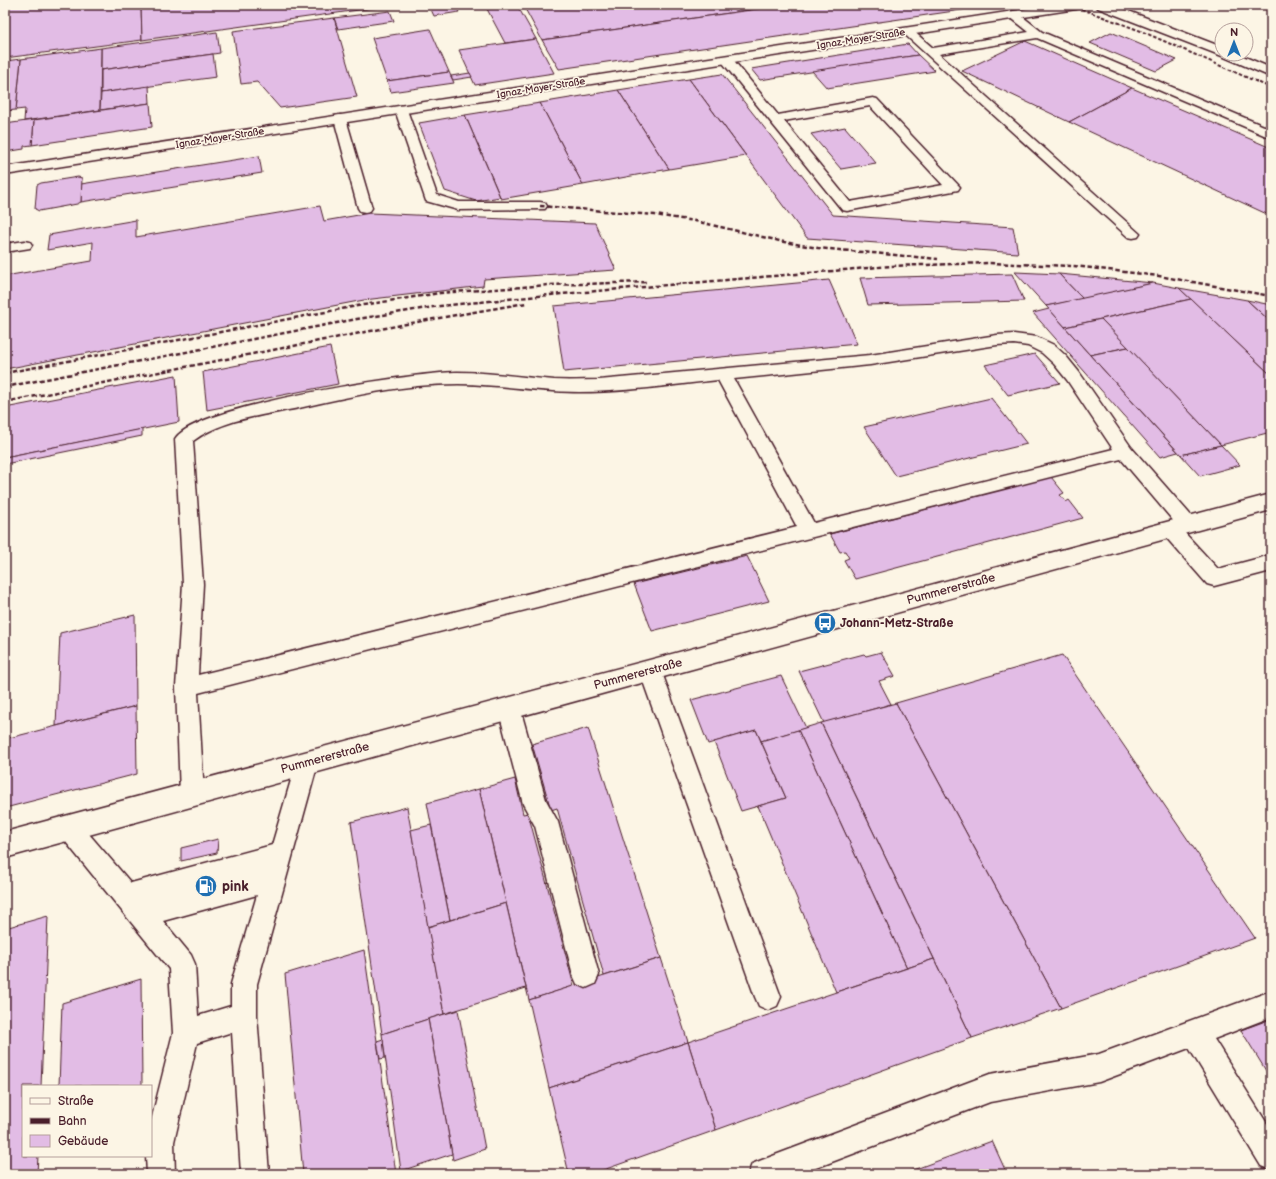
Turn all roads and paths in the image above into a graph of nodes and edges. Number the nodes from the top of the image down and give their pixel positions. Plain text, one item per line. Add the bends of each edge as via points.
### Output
1 (1076, 5) edge
2 (1102, 5) edge
3 (1018, 11) edge
4 (908, 32) junction
5 (1038, 34) junction
6 (1214, 49) edge
7 (930, 52) junction
8 (727, 60) junction
9 (1246, 62) edge
10 (1271, 73) edge
11 (401, 110) junction
12 (340, 119) junction
13 (775, 119) junction
14 (1271, 134) edge
15 (5, 171) edge
16 (540, 206) dead end
17 (365, 208) dead end
18 (1133, 234) dead end
19 (25, 245) dead end
20 (5, 248) edge
21 (722, 374) junction
22 (1125, 452) junction
23 (1271, 502) edge
24 (1179, 527) junction
25 (809, 531) junction
26 (1271, 563) edge
27 (650, 670) junction
28 (187, 687) junction
29 (509, 708) junction
30 (307, 763) junction
31 (192, 794) junction
32 (70, 828) junction
33 (5, 845) edge
34 (281, 854) junction
35 (274, 878) junction
36 (134, 906) junction
37 (586, 975) dead end
38 (768, 997) dead end
39 (1271, 1004) edge
40 (244, 1015) junction
41 (186, 1033) junction
42 (1195, 1033) junction
43 (1271, 1156) edge
44 (161, 1174) edge
45 (255, 1174) edge
46 (762, 1174) edge

1 - 3 street, Ignaz-Mayer-Straße
2 - 6 street
3 - 4 street, Ignaz-Mayer-Straße
3 - 5 lane
4 - 7 lane
4 - 8 street, Ignaz-Mayer-Straße
5 - 7 lane
5 - 14 lane
7 - 18 lane
8 - 11 street, Ignaz-Mayer-Straße
8 - 13 lane
9 - 10 street
11 - 12 street, Ignaz-Mayer-Straße
11 - 16 lane via 431,198 458,206
12 - 15 street, Ignaz-Mayer-Straße
12 - 17 lane
13 - 13 lane via 847,208 953,187 873,102
19 - 20 lane
21 - 22 lane via 870,360 997,340 1031,342 1048,349 1074,376
21 - 25 lane
21 - 28 lane via 571,387 490,379 429,379 335,394 263,410 194,431 184,439 193,584
22 - 24 lane
22 - 25 lane
23 - 24 street, Pummererstraße
24 - 26 lane via 1214,578
24 - 27 street, Pummererstraße
25 - 28 lane
27 - 29 street, Pummererstraße
27 - 38 lane
28 - 31 lane
29 - 30 street, Pummererstraße
29 - 37 lane via 535,804 546,822
30 - 31 street, Pummererstraße
30 - 34 lane
31 - 32 street, Pummererstraße
32 - 33 street, Pummererstraße
32 - 36 lane
34 - 35 lane
34 - 36 lane
35 - 36 lane
35 - 40 lane via 244,984
36 - 41 lane via 182,964
39 - 42 lane
40 - 41 lane
40 - 45 lane
41 - 44 lane via 160,1142
42 - 43 lane
42 - 46 lane via 1099,1068 990,1088

